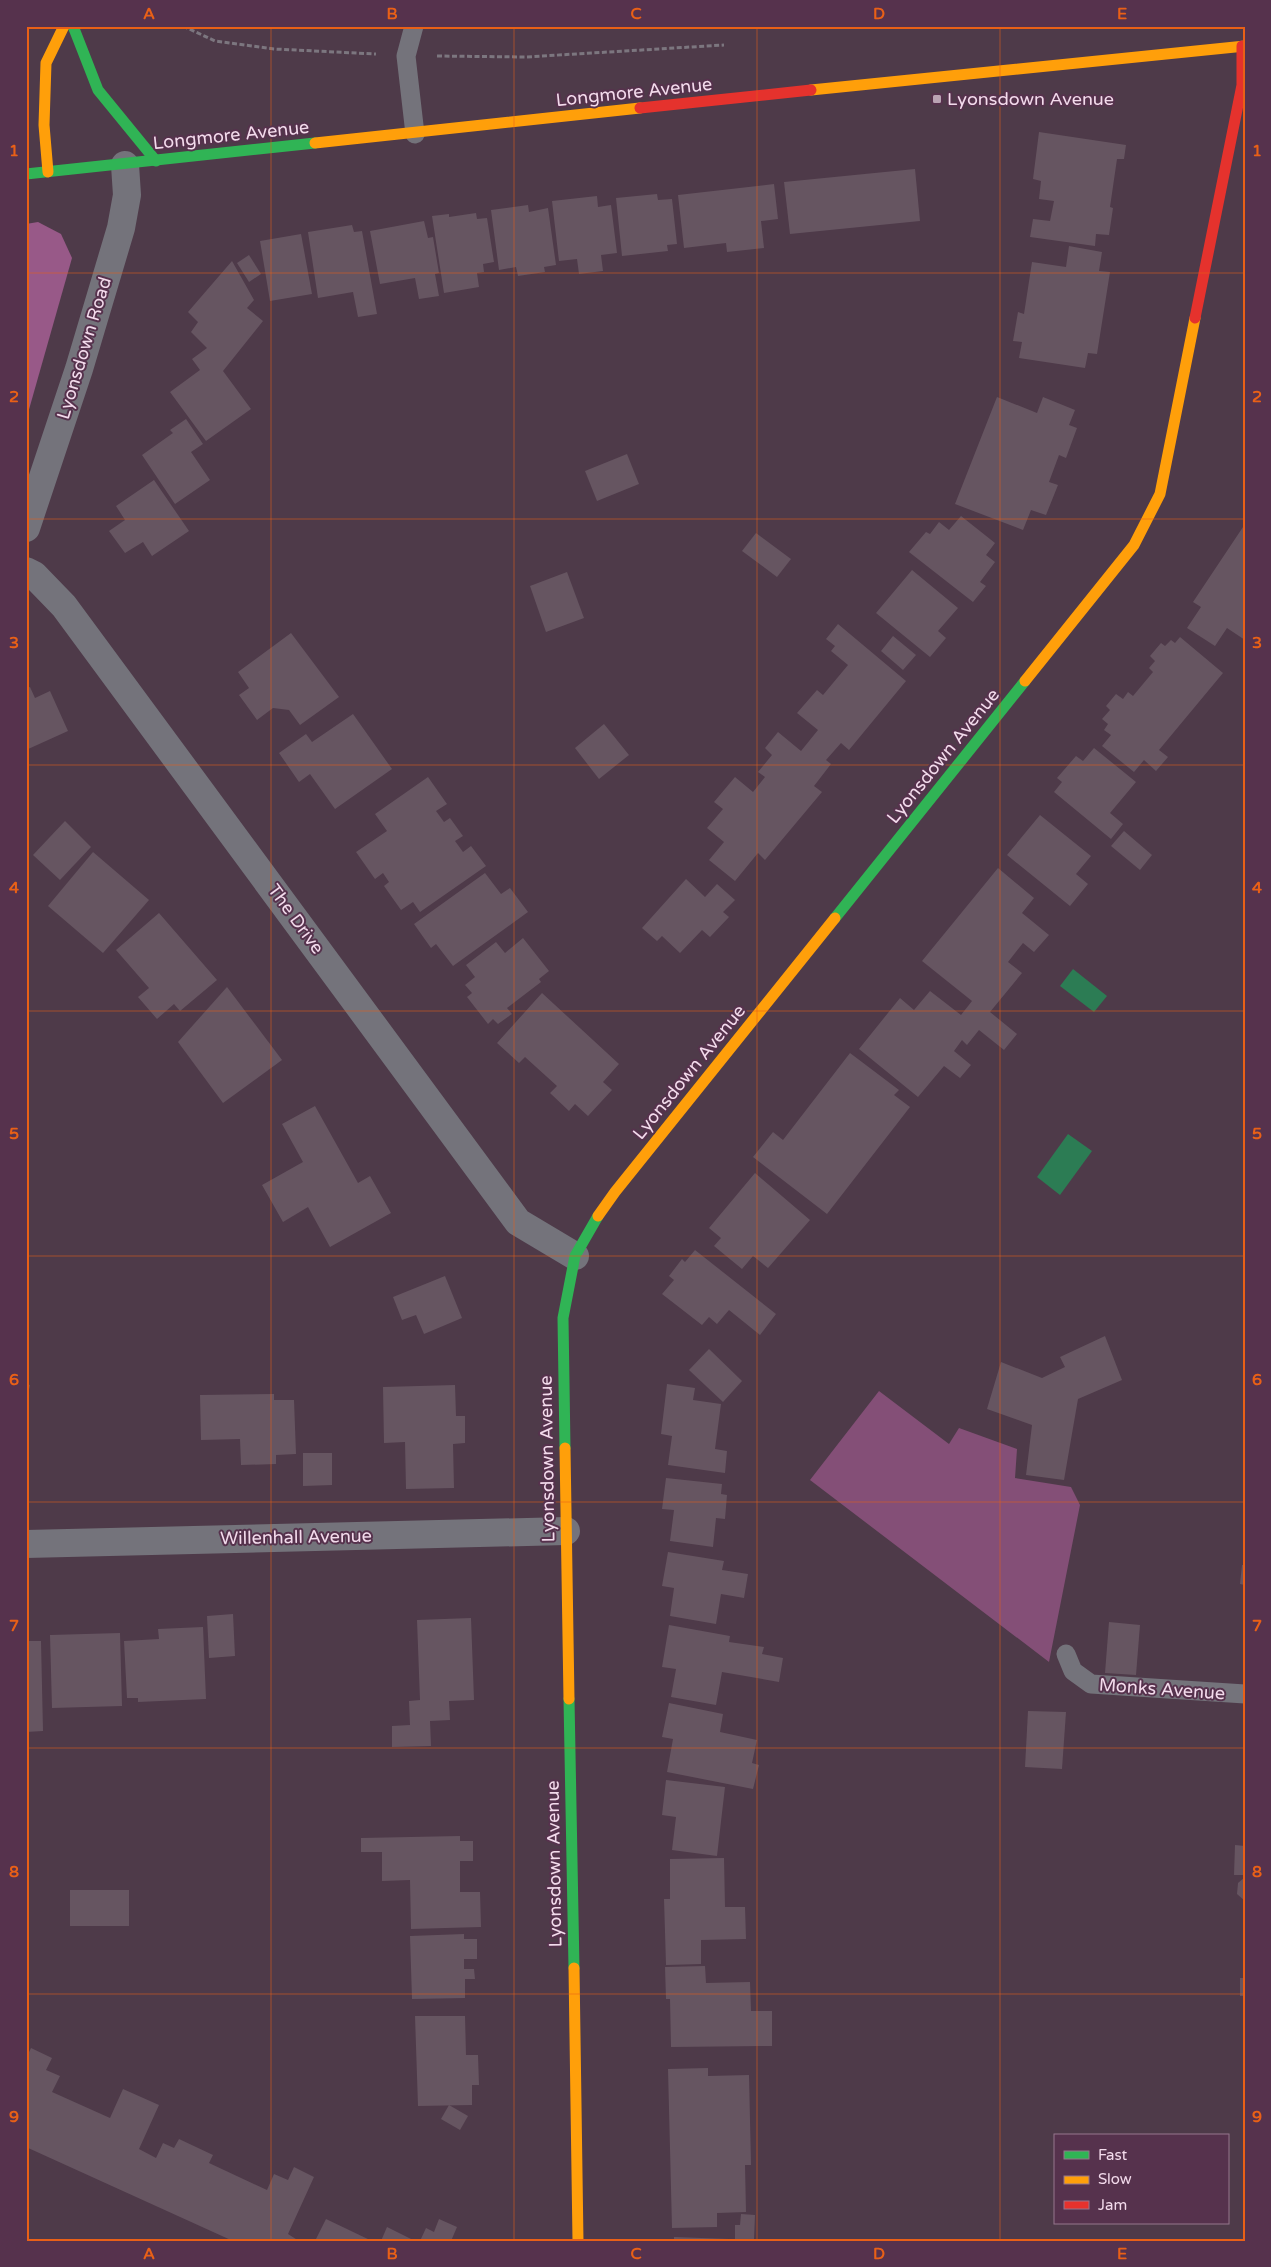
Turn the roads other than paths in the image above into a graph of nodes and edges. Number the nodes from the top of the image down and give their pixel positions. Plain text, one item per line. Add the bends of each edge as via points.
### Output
1 (64, 26) edge
2 (73, 26) edge
3 (414, 26) edge
4 (1243, 46) edge
5 (415, 134) junction
6 (156, 161) junction
7 (125, 164) junction
8 (48, 172) junction
9 (26, 174) edge
10 (26, 528) edge
11 (26, 571) edge
12 (575, 1256) junction
13 (566, 1531) junction
14 (26, 1544) edge
15 (1066, 1654) dead end
16 (1245, 1694) edge
17 (578, 2241) edge

1 - 8 street via 46,63 44,125
2 - 6 street via 98,90
3 - 5 lane via 406,56
4 - 5 street, Longmore Avenue
4 - 12 street, Lyonsdown Avenue via 1242,85 1160,494 1134,545 615,1192
5 - 6 street, Longmore Avenue
6 - 7 street, Longmore Avenue
7 - 8 street, Longmore Avenue
7 - 10 street, Lyonsdown Road via 128,195 121,228 79,369
8 - 9 street, Longmore Avenue
11 - 12 street, The Drive via 64,606 518,1222
12 - 13 street, Lyonsdown Avenue via 563,1318
13 - 14 street, Willenhall Avenue
13 - 17 street, Lyonsdown Avenue
15 - 16 lane, Monks Avenue via 1073,1671 1091,1684

